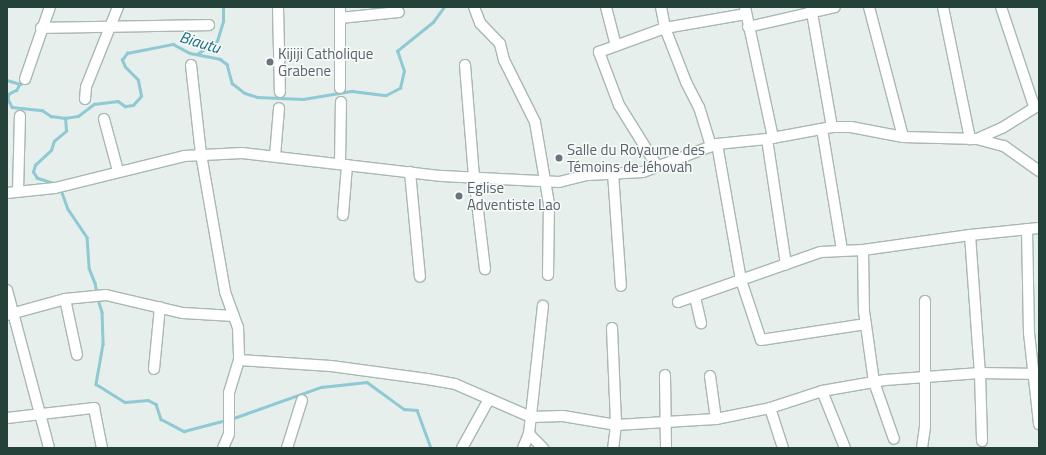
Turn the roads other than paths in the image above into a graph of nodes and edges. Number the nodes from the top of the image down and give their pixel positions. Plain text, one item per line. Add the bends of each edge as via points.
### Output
1 (50, 7) edge
2 (118, 7) edge
3 (278, 7) edge
4 (340, 7) edge
5 (474, 7) edge
6 (606, 7) edge
7 (661, 7) edge
8 (835, 7) edge
9 (869, 7) edge
10 (943, 7) edge
11 (1001, 7) edge
12 (812, 10) edge
13 (746, 11) edge
14 (400, 12) dead end
15 (340, 18) junction
16 (209, 25) dead end
17 (748, 27) junction
18 (41, 28) junction
19 (665, 28) junction
20 (110, 29) junction
21 (616, 46) junction
22 (191, 65) dead end
23 (465, 65) dead end
24 (25, 79) dead end
25 (340, 88) dead end
26 (280, 92) dead end
27 (85, 99) dead end
28 (341, 102) dead end
29 (1037, 105) edge
30 (279, 108) dead end
31 (20, 116) dead end
32 (104, 119) dead end
33 (827, 128) junction
34 (1002, 128) junction
35 (770, 138) junction
36 (903, 138) junction
37 (974, 139) junction
38 (714, 145) junction
39 (1004, 146) junction
40 (201, 154) junction
41 (275, 156) junction
42 (344, 165) junction
43 (657, 166) junction
44 (118, 171) junction
45 (1039, 171) edge
46 (410, 172) junction
47 (613, 173) junction
48 (474, 178) junction
49 (546, 183) junction
50 (18, 191) junction
51 (7, 193) edge
52 (343, 215) dead end
53 (1039, 228) edge
54 (1027, 229) junction
55 (970, 235) junction
56 (842, 250) junction
57 (863, 250) junction
58 (786, 264) junction
59 (485, 269) dead end
60 (548, 275) dead end
61 (420, 277) dead end
62 (741, 280) junction
63 (621, 286) dead end
64 (7, 290) edge
65 (695, 297) junction
66 (65, 299) junction
67 (925, 301) dead end
68 (678, 302) dead end
69 (542, 306) dead end
70 (160, 307) junction
71 (11, 314) edge
72 (234, 316) junction
73 (701, 324) dead end
74 (866, 324) junction
75 (612, 328) dead end
76 (77, 355) dead end
77 (239, 360) junction
78 (154, 369) dead end
79 (980, 373) junction
80 (665, 375) dead end
81 (1036, 375) edge
82 (710, 376) dead end
83 (924, 376) junction
84 (874, 382) junction
85 (822, 392) junction
86 (489, 399) junction
87 (302, 400) dead end
88 (770, 408) junction
89 (42, 415) junction
90 (531, 417) junction
91 (7, 418) edge
92 (716, 419) junction
93 (665, 424) junction
94 (1039, 424) edge
95 (616, 425) junction
96 (529, 434) junction
97 (894, 439) dead end
98 (982, 441) dead end
99 (49, 448) edge
100 (102, 448) edge
101 (223, 448) edge
102 (287, 448) edge
103 (462, 448) edge
104 (523, 448) edge
105 (543, 448) edge
106 (613, 448) edge
107 (666, 448) edge
108 (783, 448) edge
109 (845, 448) edge
110 (922, 448) edge

1 - 18 street
2 - 20 street
3 - 26 street
4 - 15 street
5 - 49 street via 480,23 500,44 504,60 535,122
6 - 21 street
7 - 19 street
8 - 12 street
9 - 36 street
10 - 37 street
11 - 29 street
12 - 17 street
12 - 33 street
13 - 17 street
13 - 19 street
14 - 15 street
15 - 25 street
16 - 20 street
17 - 35 street
18 - 20 street
18 - 24 street
19 - 21 street
19 - 38 street
20 - 27 street via 86,87
21 - 43 street via 599,52 619,105
22 - 40 street
23 - 48 street
28 - 42 street
29 - 34 street
30 - 41 street
31 - 50 street
32 - 44 street
33 - 35 street
33 - 36 street via 851,127
33 - 56 street
34 - 37 street
34 - 39 street
35 - 38 street
35 - 58 street
36 - 37 street
37 - 39 street
38 - 43 street
38 - 62 street
39 - 45 street
40 - 41 street via 242,153
40 - 44 street
40 - 72 street via 225,292
41 - 42 street
42 - 46 street
42 - 52 street
43 - 47 street via 643,172
44 - 50 street via 60,187
46 - 48 street
46 - 61 street
47 - 49 street
47 - 63 street
48 - 49 street
48 - 59 street
49 - 60 street via 549,204
50 - 51 street
53 - 54 street
54 - 55 street
54 - 81 street via 1029,333
55 - 57 street
55 - 79 street
56 - 57 street
56 - 58 street via 821,252
57 - 74 street
58 - 62 street
62 - 65 street
62 - 74 street via 761,340
64 - 71 street
65 - 68 street
65 - 73 street
66 - 70 street via 106,295
66 - 71 street
66 - 76 street
67 - 83 street
69 - 90 street
70 - 72 street via 183,313
70 - 78 street
71 - 89 street
72 - 77 street via 238,327
74 - 84 street
75 - 95 street
77 - 86 street via 331,366 427,379 455,384
77 - 101 street via 229,393 229,434
79 - 81 street
79 - 83 street
79 - 98 street
80 - 93 street
81 - 94 street
82 - 92 street
83 - 84 street
83 - 110 street via 926,427
84 - 85 street
84 - 97 street
85 - 88 street
85 - 109 street
86 - 90 street
86 - 103 street
87 - 102 street
88 - 92 street
88 - 108 street
89 - 91 street
89 - 99 street
89 - 100 street via 94,408
90 - 95 street via 563,416
90 - 96 street
92 - 93 street
93 - 95 street
93 - 107 street
95 - 106 street
96 - 104 street
96 - 105 street

